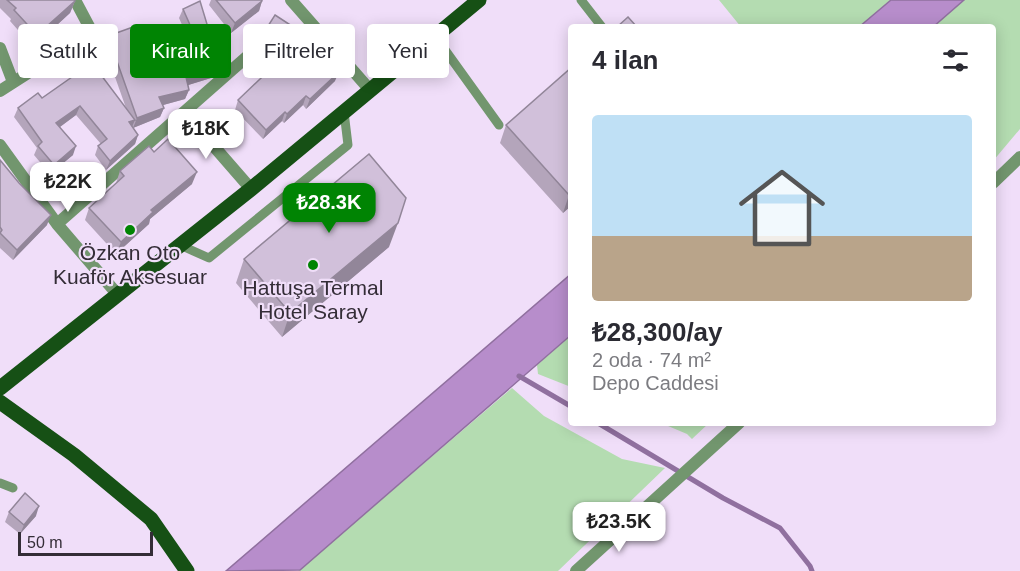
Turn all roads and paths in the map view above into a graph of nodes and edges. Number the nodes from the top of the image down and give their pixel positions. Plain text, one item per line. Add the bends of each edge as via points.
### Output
1 (75, 0) edge
2 (291, 0) edge
3 (479, 0) edge
4 (581, 0) edge
5 (600, 24) edge
6 (449, 25) edge
7 (0, 48) edge
8 (449, 55) edge
9 (243, 60) edge
10 (384, 78) edge
11 (13, 82) junction
12 (370, 90) junction
13 (0, 91) edge
14 (184, 112) junction
15 (344, 112) junction
16 (499, 125) dead end
17 (0, 146) edge
18 (1020, 157) edge
19 (996, 180) edge
20 (251, 189) junction
21 (57, 224) junction
22 (180, 245) junction
23 (118, 295) junction
24 (0, 388) edge
25 (0, 402) edge
26 (736, 426) edge
27 (0, 483) edge
28 (13, 488) dead end
29 (184, 565) edge
30 (576, 571) edge

1 - 11 street via 92,33
2 - 12 street
3 - 6 main road
4 - 5 lane
7 - 11 street
8 - 16 lane
9 - 14 street
10 - 12 main road
11 - 13 street
12 - 15 main road
14 - 20 street
14 - 21 street
15 - 20 main road
15 - 22 lane via 348,145 330,160 209,258
17 - 21 street
18 - 19 street
20 - 22 main road
21 - 23 street
22 - 23 main road
23 - 24 main road
25 - 29 main road via 74,455 151,519
26 - 30 street
27 - 28 lane

